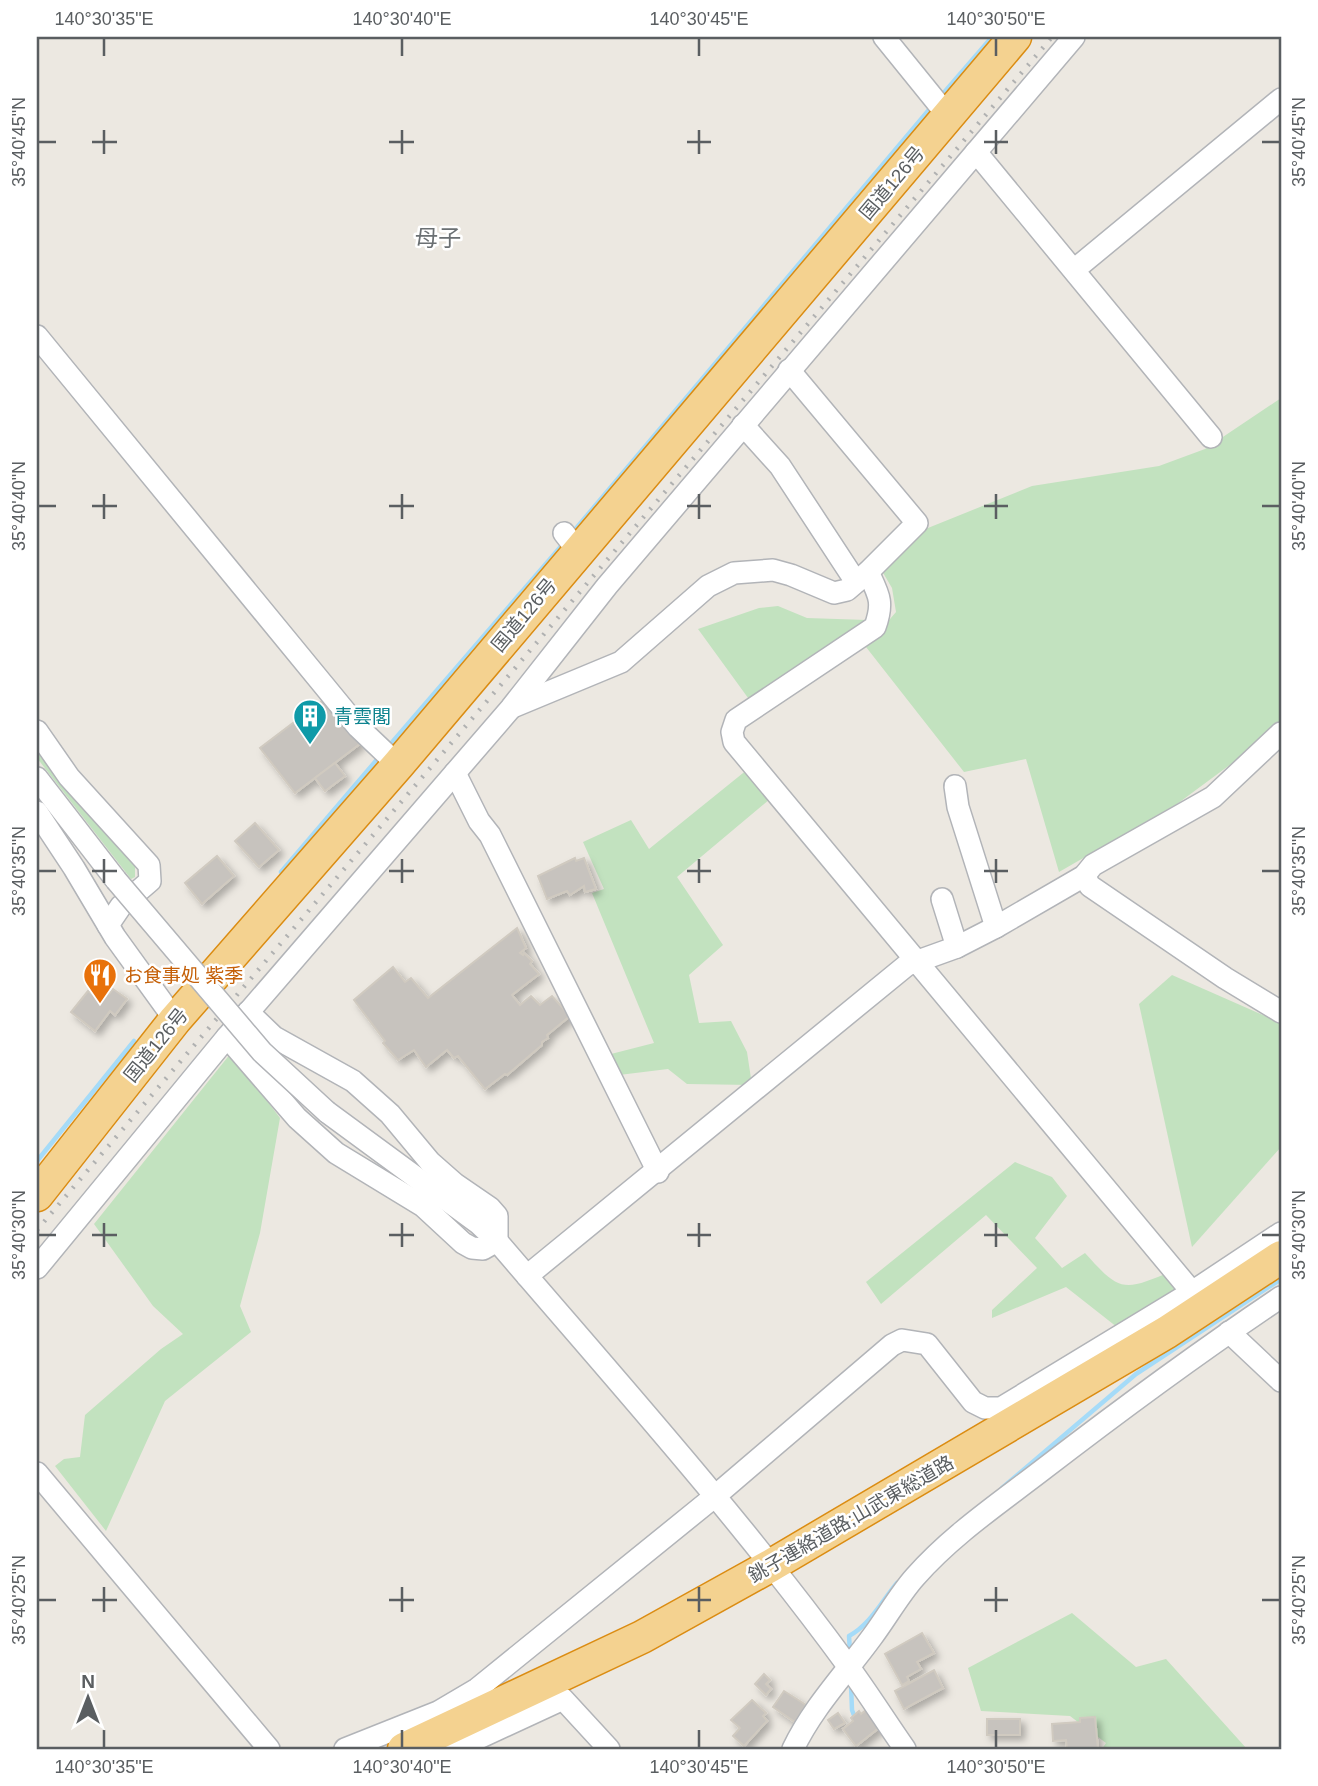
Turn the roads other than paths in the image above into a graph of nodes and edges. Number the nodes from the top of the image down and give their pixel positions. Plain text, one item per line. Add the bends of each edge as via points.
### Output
1 (884, 37) edge
2 (1015, 37) edge
3 (1074, 37) edge
4 (1281, 99) edge
5 (940, 106) junction
6 (976, 152) junction
7 (1074, 270) junction
8 (37, 335) edge
9 (789, 370) junction
10 (743, 425) junction
11 (1211, 437) dead end
12 (862, 577) junction
13 (511, 708) junction
14 (37, 732) edge
15 (1281, 733) edge
16 (388, 756) junction
17 (455, 773) junction
18 (37, 778) edge
19 (955, 786) dead end
20 (37, 812) edge
21 (1084, 877) junction
22 (942, 899) dead end
23 (108, 925) junction
24 (996, 927) junction
25 (957, 947) junction
26 (915, 961) junction
27 (210, 980) junction
28 (1281, 1012) edge
29 (246, 1015) junction
30 (175, 1020) junction
31 (227, 1037) junction
32 (658, 1172) junction
33 (37, 1195) edge
34 (1281, 1233) edge
35 (497, 1241) junction
36 (1281, 1257) edge
37 (37, 1268) edge
38 (527, 1276) junction
39 (1192, 1292) junction
40 (1281, 1297) edge
41 (1229, 1332) junction
42 (1281, 1381) edge
43 (37, 1473) edge
44 (714, 1497) junction
45 (770, 1566) junction
46 (848, 1666) junction
47 (269, 1749) edge
48 (345, 1749) edge
49 (404, 1749) edge
50 (455, 1749) edge
51 (609, 1749) edge
52 (793, 1749) edge
53 (905, 1749) edge

1 - 5 street
2 - 5 highway, 国道126号
3 - 6 street
4 - 7 street
5 - 16 highway, 国道126号 via 765,334 571,542
6 - 7 street
6 - 9 street
7 - 11 street
8 - 16 street via 350,716
9 - 10 street
9 - 12 street via 917,523
10 - 12 street via 780,466
10 - 13 street
12 - 13 street via 847,590 834,593 773,570 734,573 708,586 621,662
12 - 26 street via 881,600 875,627 736,720 732,732 734,742
13 - 17 street
14 - 23 street via 76,785 149,865 150,881 121,906
15 - 21 street via 1213,797 1093,865
16 - 27 highway, 国道126号
17 - 29 street
17 - 32 street
18 - 35 street, bridge via 116,880 262,1052 327,1112
19 - 24 street
20 - 23 street
21 - 24 street
21 - 28 street via 1090,886
22 - 25 street
23 - 30 street
24 - 25 street
25 - 26 street
26 - 32 street
26 - 39 street
27 - 29 street
27 - 30 highway, 国道126号
29 - 31 street
29 - 35 street via 274,1037 353,1081 390,1114 430,1162 497,1216
30 - 33 highway, 国道126号
31 - 35 street via 297,1118 336,1153 423,1206 472,1248 483,1249
31 - 37 street
32 - 38 street
34 - 39 street
35 - 38 street
36 - 45 highway, 銚子連絡道路;山武東総道路 via 1132,1354
38 - 44 street
39 - 44 street via 1001,1408 973,1402 927,1343 902,1340
40 - 41 street
41 - 42 street
41 - 46 street via 1066,1451 943,1549 894,1602
43 - 47 street
44 - 45 street
44 - 48 street via 477,1689 438,1712
45 - 46 street
45 - 49 highway, 銚子連絡道路;山武東総道路 via 642,1637
46 - 52 street
46 - 53 street
50 - 51 street via 563,1699

